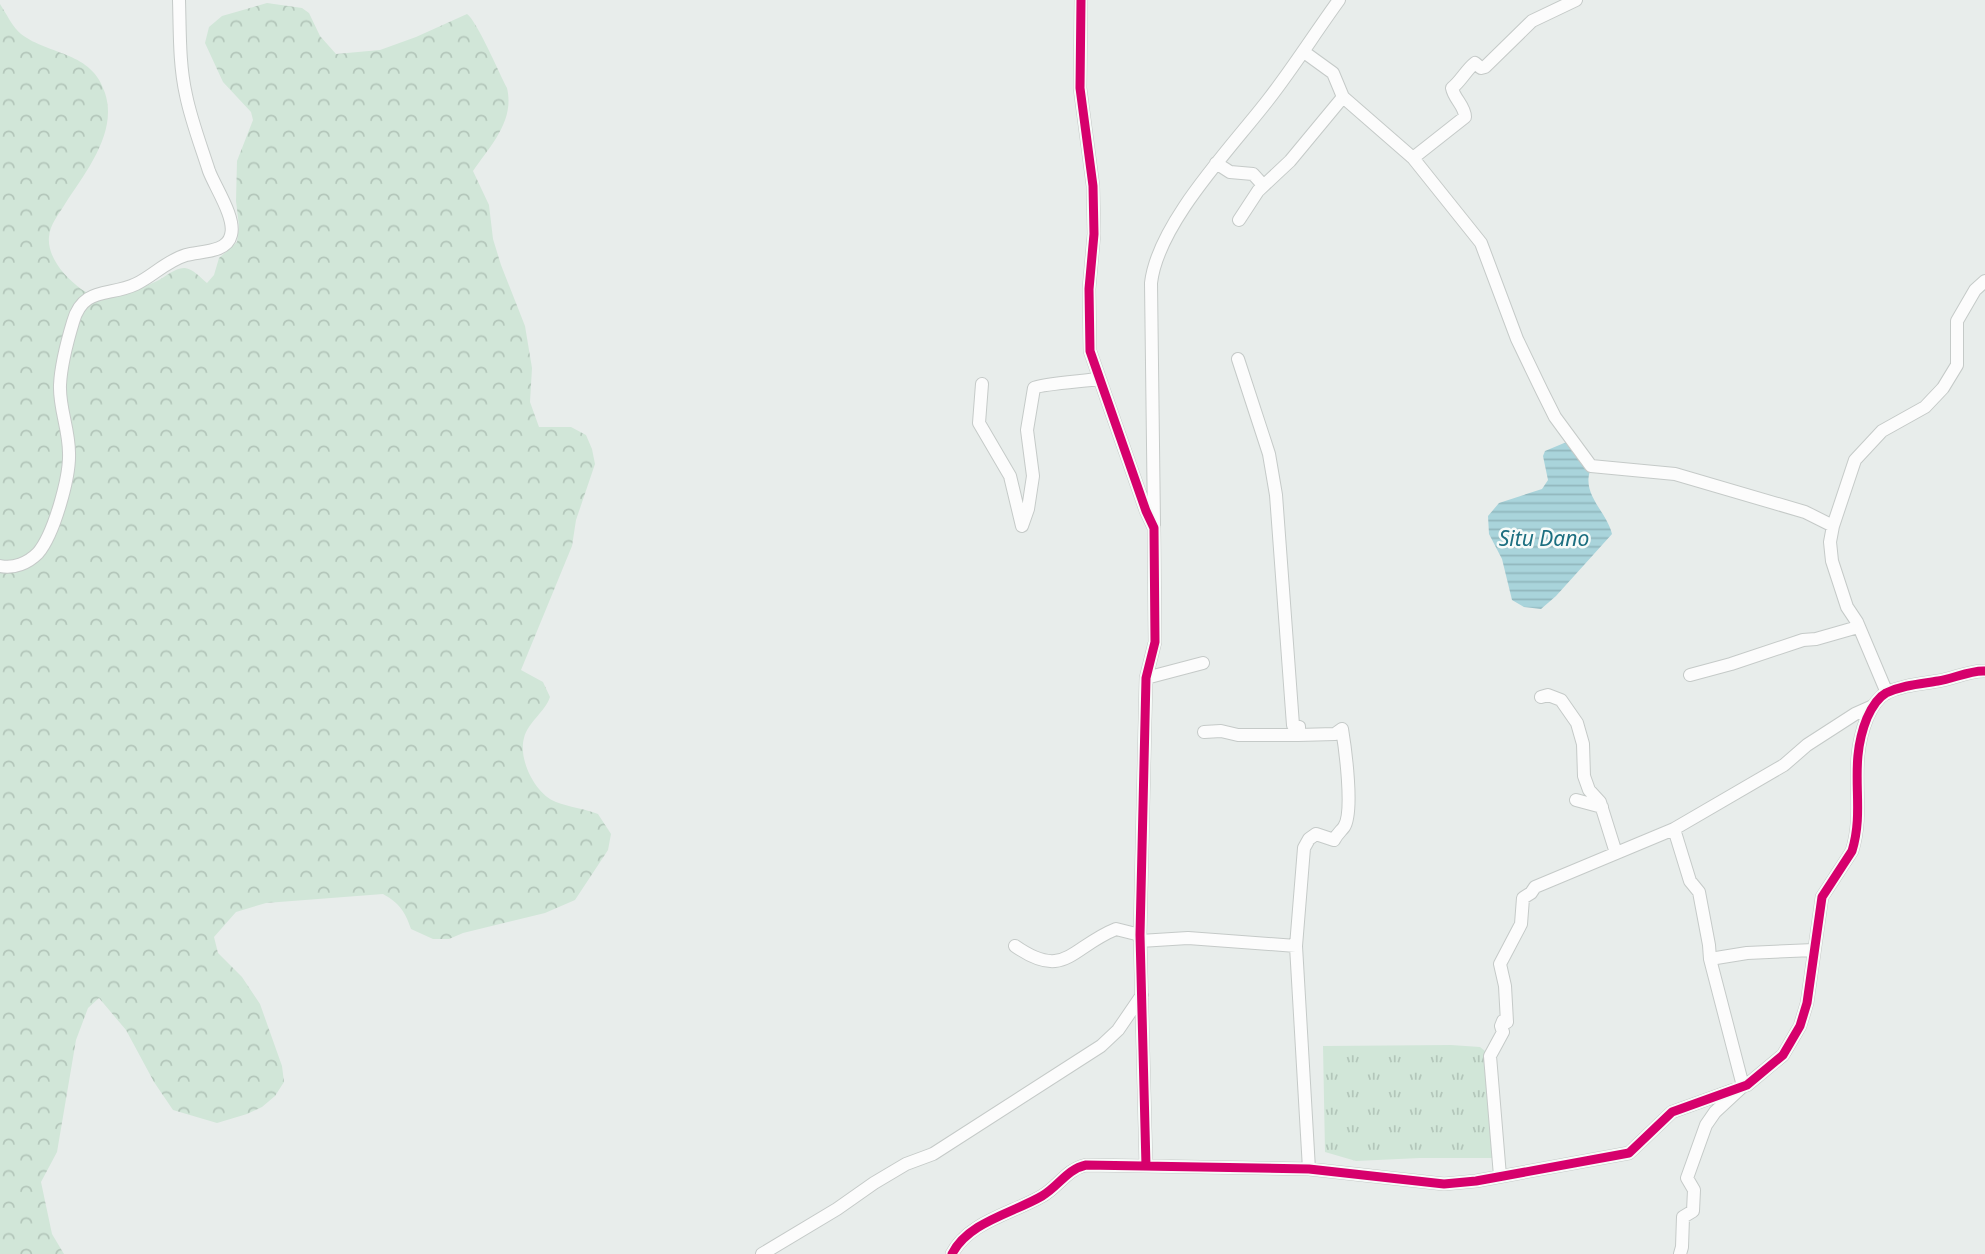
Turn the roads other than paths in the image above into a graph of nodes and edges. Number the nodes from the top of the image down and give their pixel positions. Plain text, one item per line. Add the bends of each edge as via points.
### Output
1 (179, 0) edge
2 (1081, 0) edge
3 (1339, 0) edge
4 (1576, 0) edge
5 (1304, 52) junction
6 (1343, 97) junction
7 (1413, 158) junction
8 (1216, 163) junction
9 (1263, 185) junction
10 (1239, 220) dead end
11 (1985, 281) edge
12 (1238, 359) dead end
13 (1098, 379) junction
14 (982, 384) dead end
15 (1833, 526) junction
16 (1154, 528) junction
17 (0, 566) edge
18 (1858, 627) junction
19 (1203, 663) dead end
20 (1985, 671) edge
21 (1690, 675) dead end
22 (1146, 678) junction
23 (1887, 692) junction
24 (1541, 697) dead end
25 (1873, 706) junction
26 (1204, 732) dead end
27 (1297, 735) junction
28 (1576, 800) dead end
29 (1602, 807) junction
30 (1674, 829) junction
31 (1616, 853) junction
32 (1140, 938) junction
33 (1014, 946) dead end
34 (1296, 946) junction
35 (1814, 950) junction
36 (1710, 959) junction
37 (1142, 994) junction
38 (1743, 1086) junction
39 (1146, 1166) junction
40 (1309, 1169) junction
41 (1500, 1176) junction
42 (762, 1254) edge
43 (952, 1254) edge
44 (1680, 1254) edge

1 - 17 street via 185,93 225,205 231,237 219,248 184,255 137,284 99,293 80,305 60,383 69,464 53,521 38,552 17,566
2 - 13 street via 1080,88 1094,234 1088,338
3 - 5 street
4 - 7 street via 1532,21 1485,66 1472,65 1452,88 1465,117
5 - 6 street via 1333,73
5 - 8 street
6 - 7 street
6 - 9 street via 1290,161
7 - 15 street via 1481,243 1542,391 1591,466 1675,474 1805,512
8 - 9 street via 1230,172 1253,174
8 - 16 street via 1178,219 1152,275
9 - 10 street
11 - 15 street via 1956,321 1958,356 1953,374 1925,407 1882,431 1855,460
12 - 27 street via 1269,454 1276,495
13 - 14 street via 1034,388 1027,430 1033,476 1022,526 1010,476 978,422
13 - 16 street
15 - 18 street via 1832,561
16 - 22 street via 1155,642
18 - 21 street
18 - 23 street
19 - 22 street
20 - 23 street
22 - 32 street
23 - 25 street
24 - 29 street via 1561,700 1577,723 1584,776
25 - 30 street via 1855,713 1784,765
25 - 35 street via 1856,752 1854,844 1822,897
26 - 27 street
27 - 34 street via 1335,734 1342,729 1349,783 1345,827 1334,839 1316,834 1305,843
28 - 29 street
29 - 31 street
30 - 31 street
30 - 36 street via 1690,881 1699,892
31 - 41 street via 1535,887 1523,898 1521,924 1500,964 1507,1021 1503,1021 1503,1032 1490,1056
32 - 33 street via 1116,929 1051,963
32 - 34 street
32 - 37 street
34 - 40 street
35 - 36 street
35 - 38 street via 1807,1003 1795,1035 1779,1059
36 - 38 street
37 - 39 street
37 - 42 street via 1101,1046 933,1154 906,1164
38 - 41 street via 1672,1112 1629,1153
38 - 44 street via 1703,1129 1687,1178 1695,1190 1693,1211 1683,1217
39 - 40 street
39 - 43 street via 1075,1168 1041,1197 970,1233
40 - 41 street via 1444,1184

